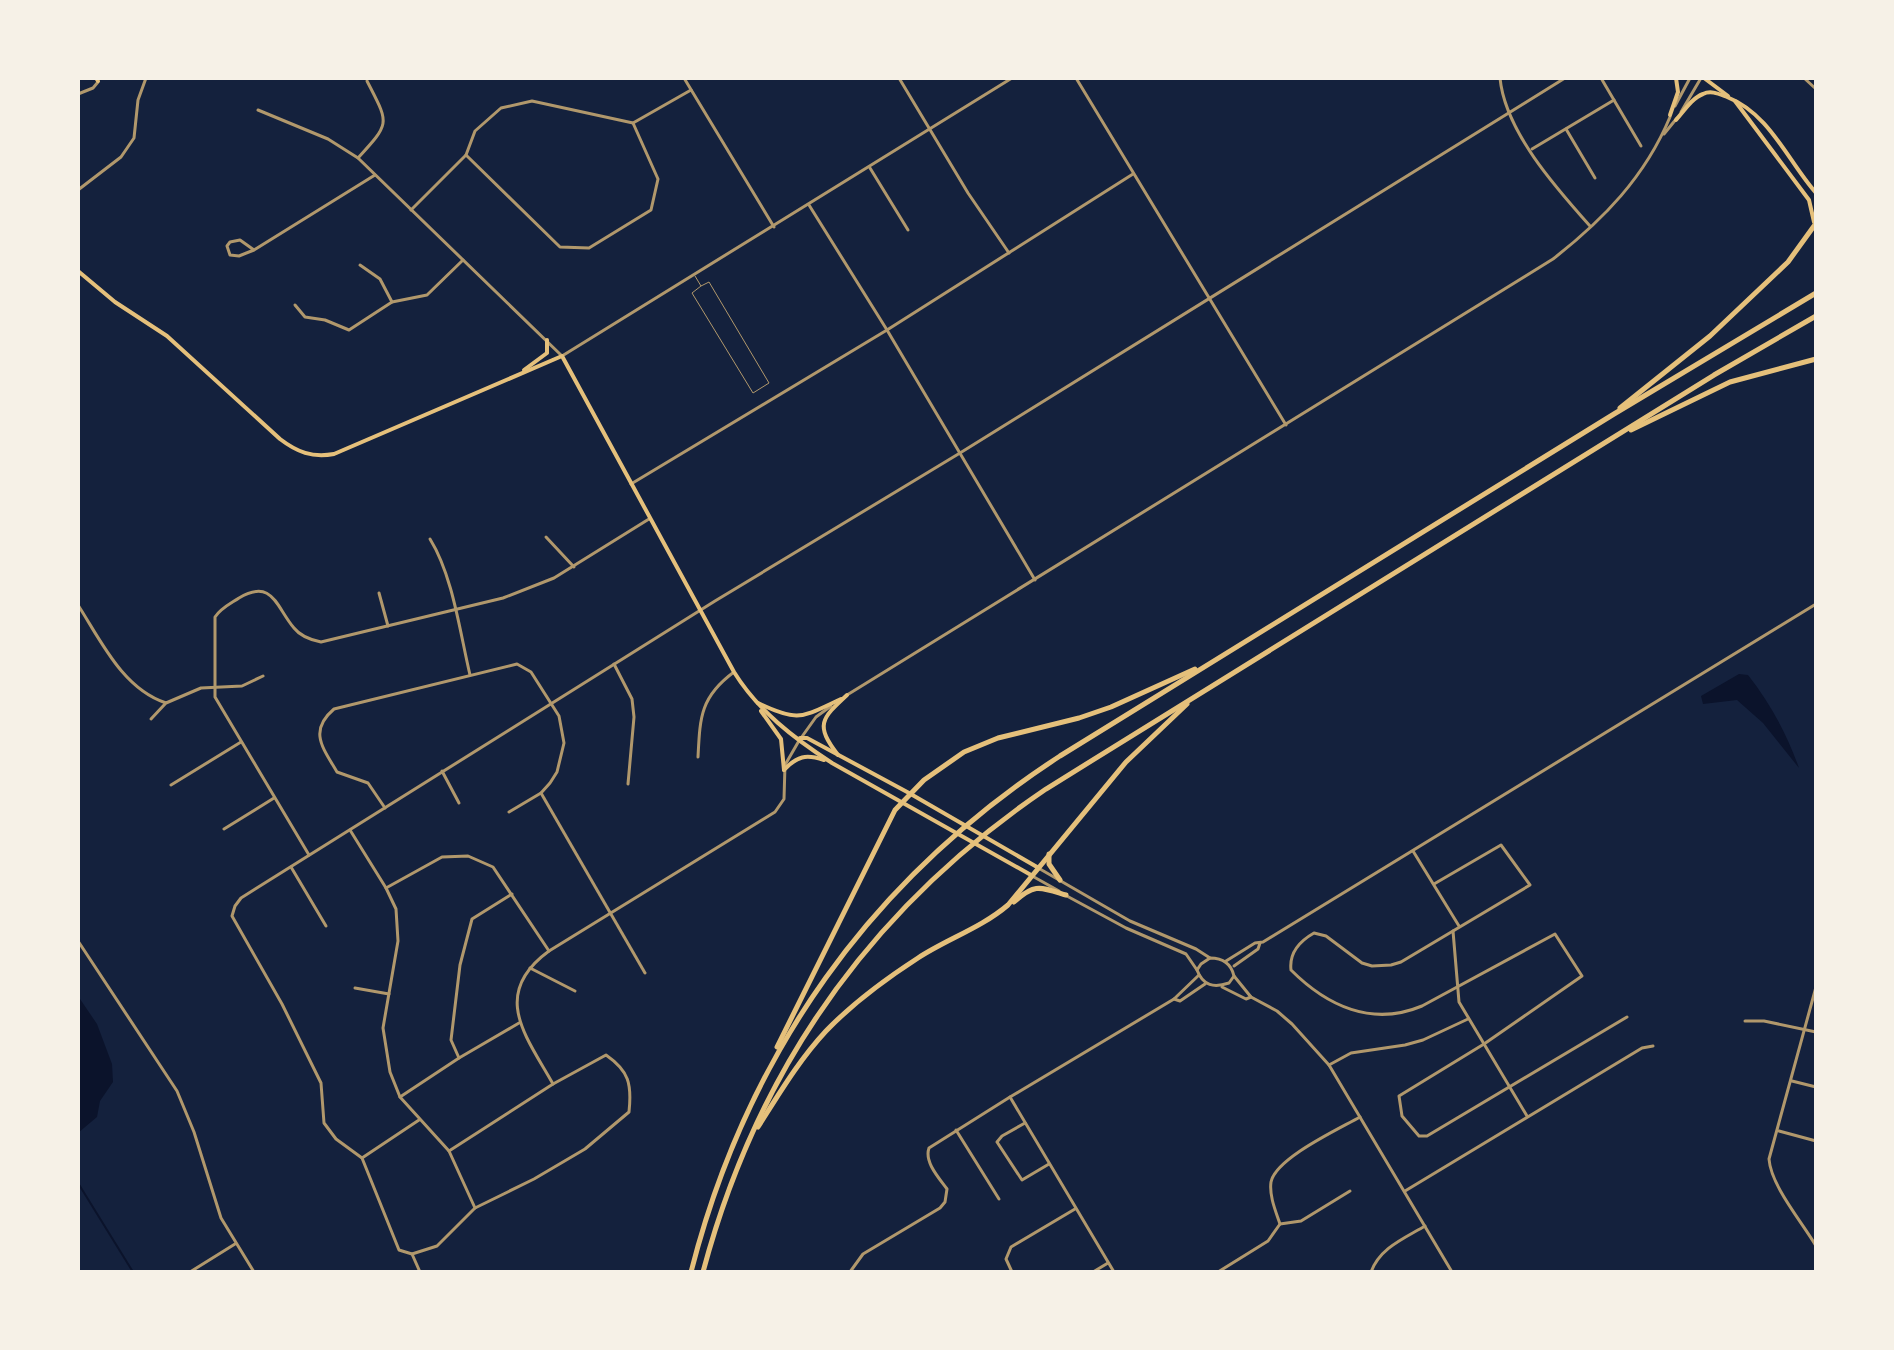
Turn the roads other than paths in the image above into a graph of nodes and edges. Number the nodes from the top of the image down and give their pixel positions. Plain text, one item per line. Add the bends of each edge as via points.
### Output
1 (146, 78) edge
2 (684, 78) edge
3 (899, 78) edge
4 (1012, 78) edge
5 (1076, 78) edge
6 (1500, 78) edge
7 (1565, 78) edge
8 (1601, 78) edge
9 (1676, 78) edge
10 (1690, 78) edge
11 (1702, 78) edge
12 (1804, 78) edge
13 (98, 79) edge
14 (367, 81) dead end
15 (1816, 89) edge
16 (691, 90) junction
17 (78, 94) edge
18 (1732, 99) junction
19 (1614, 100) junction
20 (258, 110) dead end
21 (1508, 112) junction
22 (1670, 115) junction
23 (1676, 120) junction
24 (633, 123) junction
25 (930, 129) junction
26 (1566, 129) junction
27 (1661, 137) junction
28 (1641, 146) dead end
29 (1531, 150) junction
30 (466, 155) junction
31 (358, 158) junction
32 (870, 168) junction
33 (1133, 174) junction
34 (375, 175) junction
35 (1595, 178) dead end
36 (78, 190) edge
37 (1816, 193) edge
38 (809, 205) junction
39 (411, 210) junction
40 (1815, 225) edge
41 (774, 227) junction
42 (1592, 228) junction
43 (908, 230) dead end
44 (254, 250) junction
45 (1009, 253) junction
46 (463, 260) junction
47 (360, 265) dead end
48 (78, 271) edge
49 (695, 276) junction
50 (701, 286) junction
51 (1816, 293) edge
52 (1208, 298) junction
53 (392, 302) junction
54 (295, 305) dead end
55 (1816, 316) edge
56 (887, 330) junction
57 (547, 340) junction
58 (562, 356) junction
59 (1816, 359) edge
60 (515, 376) junction
61 (1614, 414) junction
62 (1286, 425) junction
63 (1618, 434) junction
64 (960, 453) junction
65 (631, 484) junction
66 (649, 519) junction
67 (546, 537) dead end
68 (430, 539) dead end
69 (574, 567) junction
70 (1035, 580) junction
71 (379, 593) dead end
72 (1816, 604) edge
73 (78, 605) edge
74 (455, 609) junction
75 (701, 612) junction
76 (388, 626) junction
77 (1218, 658) junction
78 (614, 664) junction
79 (734, 672) junction
80 (470, 675) junction
81 (263, 676) dead end
82 (213, 687) junction
83 (1200, 693) junction
84 (847, 695) junction
85 (841, 699) junction
86 (754, 701) junction
87 (166, 703) junction
88 (551, 704) junction
89 (151, 719) dead end
90 (800, 738) junction
91 (241, 742) junction
92 (698, 757) dead end
93 (840, 757) junction
94 (832, 763) junction
95 (784, 770) junction
96 (442, 771) junction
97 (628, 784) dead end
98 (171, 785) dead end
99 (541, 793) junction
100 (909, 793) junction
101 (274, 798) junction
102 (901, 802) junction
103 (459, 803) dead end
104 (385, 808) junction
105 (509, 812) dead end
106 (224, 829) dead end
107 (350, 830) junction
108 (1413, 851) junction
109 (1049, 853) junction
110 (309, 855) junction
111 (291, 867) junction
112 (1037, 867) junction
113 (1031, 875) junction
114 (1060, 880) junction
115 (1434, 884) junction
116 (386, 888) junction
117 (512, 894) junction
118 (1066, 895) junction
119 (609, 914) junction
120 (997, 914) junction
121 (326, 926) dead end
122 (1460, 927) junction
123 (1453, 931) junction
124 (1168, 938) junction
125 (78, 941) edge
126 (1260, 943) junction
127 (1165, 945) junction
128 (549, 951) junction
129 (1210, 958) junction
130 (1226, 961) junction
131 (1232, 967) junction
132 (530, 968) junction
133 (645, 973) dead end
134 (1198, 973) junction
135 (1234, 976) junction
136 (1206, 984) junction
137 (1220, 986) junction
138 (1457, 987) junction
139 (1816, 987) edge
140 (355, 988) dead end
141 (575, 991) dead end
142 (389, 994) junction
143 (1251, 997) junction
144 (1174, 999) junction
145 (1627, 1017) dead end
146 (1469, 1018) junction
147 (1745, 1021) dead end
148 (519, 1023) junction
149 (1805, 1029) junction
150 (1816, 1032) edge
151 (1484, 1044) junction
152 (1653, 1046) dead end
153 (459, 1058) junction
154 (771, 1063) junction
155 (1329, 1065) junction
156 (1791, 1081) junction
157 (553, 1084) junction
158 (1510, 1087) junction
159 (1816, 1087) edge
160 (400, 1097) junction
161 (1010, 1097) junction
162 (1360, 1117) junction
163 (1528, 1117) junction
164 (419, 1120) junction
165 (1025, 1123) junction
166 (956, 1130) junction
167 (1779, 1131) junction
168 (750, 1138) junction
169 (1816, 1141) edge
170 (449, 1151) junction
171 (362, 1158) junction
172 (1049, 1164) junction
173 (1350, 1191) dead end
174 (1405, 1191) junction
175 (999, 1199) dead end
176 (475, 1208) junction
177 (1075, 1209) junction
178 (1280, 1224) junction
179 (1425, 1226) junction
180 (1816, 1234) edge
181 (1811, 1237) junction
182 (235, 1244) junction
183 (1816, 1246) edge
184 (412, 1254) junction
185 (1108, 1263) junction
186 (190, 1272) edge
187 (254, 1272) edge
188 (420, 1272) edge
189 (691, 1272) edge
190 (703, 1272) edge
191 (850, 1272) edge
192 (1012, 1272) edge
193 (1093, 1272) edge
194 (1114, 1272) edge
195 (1218, 1272) edge
196 (1371, 1272) edge
197 (1452, 1272) edge

1 - 36 street via 134,138 121,157
2 - 16 street
3 - 25 street
4 - 25 street
5 - 33 street
6 - 21 street
7 - 21 street
8 - 19 street
9 - 22 main road via 1678,92
10 - 22 street
11 - 18 main road
11 - 23 street
12 - 15 street
13 - 17 street via 93,88
14 - 31 street via 385,116 382,132
16 - 24 street
16 - 41 street
18 - 23 main road via 1708,92 1695,98
18 - 37 main road via 1756,114
18 - 40 main road via 1809,200
19 - 26 street
19 - 28 street
20 - 31 street via 328,139
21 - 29 street
21 - 52 street
22 - 27 street
23 - 27 street
24 - 30 street via 532,101 501,108 475,131
24 - 30 street via 658,179 651,210 589,248 560,247
25 - 32 street
25 - 45 street
26 - 29 street
26 - 35 street
27 - 42 street via 1629,187
29 - 42 street
30 - 39 street
31 - 34 street
32 - 38 street
32 - 43 street
33 - 45 street
33 - 52 street
34 - 39 street
34 - 44 street
38 - 41 street
38 - 56 street
39 - 46 street
40 - 61 highway via 1788,262 1710,336
41 - 49 street
42 - 62 street via 1537,269
44 - 44 street via 235,257 227,246 240,240
45 - 56 street
46 - 53 street via 427,295
46 - 57 street
47 - 53 street via 380,279
48 - 60 main road via 167,336 280,439 311,455 334,454
49 - 50 lane
49 - 58 street
50 - 50 lane via 692,293 753,393 762,389 769,383 724,307 709,282
51 - 61 highway
52 - 62 street
52 - 64 street
53 - 54 street via 349,330 305,317
55 - 63 highway
56 - 64 street
56 - 65 street
57 - 58 street
57 - 60 main road via 547,353
58 - 60 main road
58 - 65 main road
59 - 63 highway via 1730,382
61 - 77 highway
62 - 70 street
63 - 83 highway
64 - 70 street
64 - 75 street
65 - 66 main road
66 - 69 street
66 - 75 main road
67 - 69 street
68 - 74 street
69 - 74 street via 503,598
70 - 84 street
71 - 76 street
72 - 108 street
73 - 87 street via 130,682
74 - 76 street
74 - 80 street
75 - 78 street
75 - 79 main road
76 - 82 street via 321,642 308,639 266,591 251,591 215,617
77 - 100 highway via 1111,707 981,745 942,766
77 - 154 highway via 1032,774 932,855 839,958
78 - 88 street
78 - 97 street via 632,699
79 - 86 main road
79 - 92 street via 709,696 700,718
80 - 88 street via 517,664 531,672
80 - 104 street via 334,709 321,723 321,745 337,772 368,783
81 - 82 street via 242,686
82 - 87 street
82 - 91 street
83 - 109 highway via 1126,762
83 - 168 highway via 1014,810 918,892 830,995 790,1058
84 - 85 street
84 - 93 main road via 823,722 824,735
85 - 86 main road via 794,717
85 - 90 street via 816,717
86 - 90 main road
86 - 95 main road via 781,739
87 - 89 street
88 - 96 street
88 - 99 street via 563,727 564,743 557,772
90 - 93 main road
90 - 94 main road
90 - 95 street
91 - 98 street
91 - 101 street
93 - 100 main road
94 - 95 main road via 806,756
94 - 102 main road
95 - 119 street via 784,799 775,812
96 - 103 street
96 - 104 street
99 - 105 street
99 - 119 street
100 - 102 highway
100 - 112 main road
101 - 106 street
101 - 110 street
102 - 113 main road
102 - 154 highway
104 - 107 street
107 - 110 street
107 - 116 street
108 - 115 street
108 - 126 street
109 - 112 highway
109 - 114 highway via 1049,864
110 - 111 street
111 - 121 street
111 - 171 street via 241,898 232,916 321,1083 324,1123
112 - 113 highway
112 - 114 street
113 - 118 street
113 - 120 highway
114 - 124 street
115 - 122 street
115 - 122 street via 1501,845 1530,885
116 - 117 street via 442,857 468,856 493,867
116 - 142 street via 398,925
117 - 128 street
117 - 153 street via 472,919 451,1040
118 - 120 highway via 1032,888
118 - 127 street
119 - 128 street
119 - 133 street
120 - 168 highway via 927,952 859,1000 824,1033
122 - 123 street
123 - 138 street
123 - 138 street via 1401,962 1381,966 1354,959 1326,936 1314,933 1295,950 1290,965 1321,996 1358,1013 1411,1011
124 - 127 street
124 - 129 street
125 - 182 street via 177,1091 217,1209
126 - 130 street
126 - 131 street
127 - 134 street via 1186,954
128 - 132 street
129 - 130 street
129 - 134 street
130 - 131 street
131 - 135 street
132 - 141 street
132 - 148 street via 515,998
134 - 136 street
134 - 144 street
135 - 137 street
135 - 143 street
136 - 137 street
136 - 144 street via 1180,1001
137 - 143 street
138 - 146 street
138 - 151 street via 1555,934 1582,976
139 - 149 street
140 - 142 street
142 - 160 street via 384,1047
143 - 155 street via 1292,1024
144 - 161 street
145 - 158 street
146 - 151 street
146 - 155 street via 1423,1040 1351,1053
147 - 149 street
148 - 153 street
148 - 157 street
149 - 150 street
149 - 156 street
151 - 158 street
151 - 158 street via 1399,1096 1406,1123 1419,1136 1427,1136
152 - 163 street
153 - 160 street
154 - 189 highway via 733,1142
155 - 162 street
156 - 159 street
156 - 167 street
157 - 170 street
157 - 176 street via 606,1055 620,1065 632,1089 629,1112 585,1149
158 - 163 street
160 - 164 street
161 - 165 street
161 - 166 street
162 - 174 street
162 - 178 street via 1275,1171 1271,1190
163 - 174 street
164 - 170 street
164 - 171 street
165 - 172 street
165 - 172 street via 997,1142 1022,1180
166 - 175 street
166 - 191 street via 927,1154 947,1189 945,1202 863,1254
167 - 169 street
167 - 181 street via 1770,1168
168 - 190 highway
170 - 176 street
171 - 184 street via 399,1250
172 - 177 street
173 - 178 street via 1301,1221
174 - 179 street
176 - 184 street via 437,1246
177 - 185 street
177 - 192 street via 1011,1247 1006,1259
178 - 195 street via 1268,1241
179 - 196 street via 1385,1249
179 - 197 street
180 - 181 street
181 - 183 street
182 - 186 street
182 - 187 street
184 - 188 street
185 - 193 street
185 - 194 street

